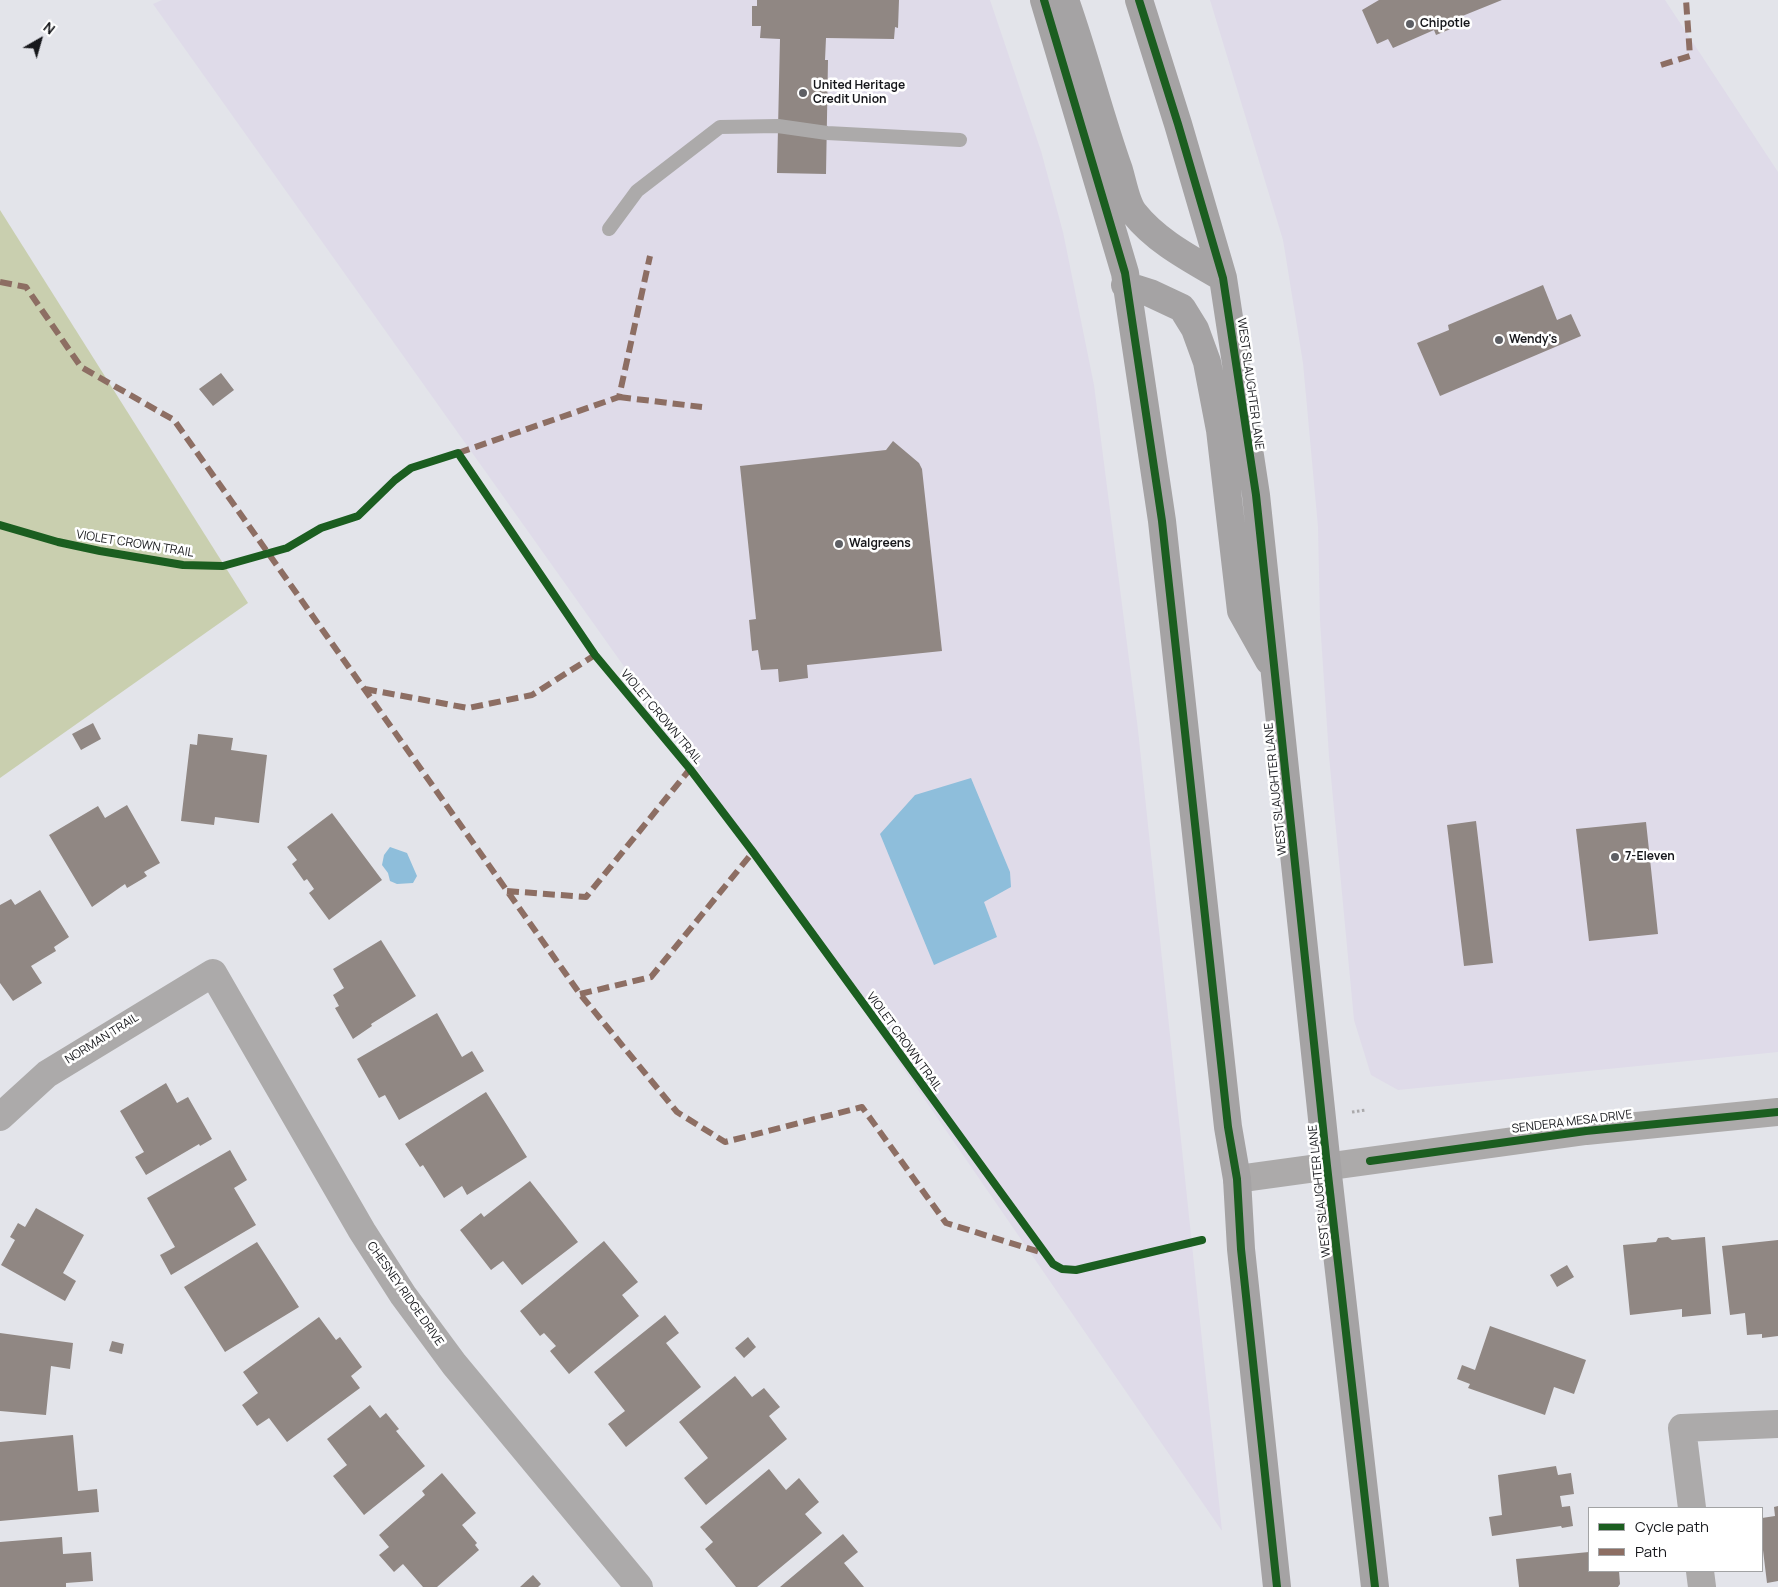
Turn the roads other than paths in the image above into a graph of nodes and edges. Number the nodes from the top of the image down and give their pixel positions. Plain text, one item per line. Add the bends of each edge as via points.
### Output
1 (1044, 0) edge
2 (1066, 0) edge
3 (1139, 0) edge
4 (960, 140) dead end
5 (609, 229) dead end
6 (1222, 278) junction
7 (1125, 285) junction
8 (1275, 671) junction
9 (212, 973) joint
10 (1778, 1112) edge
11 (0, 1117) edge
12 (1327, 1166) junction
13 (1237, 1179) junction
14 (1778, 1424) edge
15 (1692, 1507) edge
16 (1700, 1572) edge
17 (639, 1587) edge
18 (1277, 1587) edge
19 (1375, 1587) edge
20 (1702, 1587) edge

1 - 7 main road via 1125,273
2 - 6 main road via 1132,212 1176,251
3 - 6 main road, WEST SLAUGHTER LANE
4 - 5 lane via 827,133 778,126 720,128 637,191
6 - 8 main road, WEST SLAUGHTER LANE via 1256,495
7 - 8 main road via 1182,308 1195,329 1207,362 1220,430 1241,611
7 - 13 main road via 1162,520 1228,1127
8 - 12 main road, WEST SLAUGHTER LANE
9 - 11 street, NORMAN TRAIL via 47,1074
9 - 17 street, CHESNEY RIDGE DRIVE via 403,1295 454,1364
10 - 12 street, SENDERA MESA DRIVE via 1586,1131
12 - 13 street, SENDERA MESA DRIVE
12 - 19 main road, WEST SLAUGHTER LANE
13 - 18 main road via 1241,1249
14 - 15 street via 1682,1428
16 - 20 street

